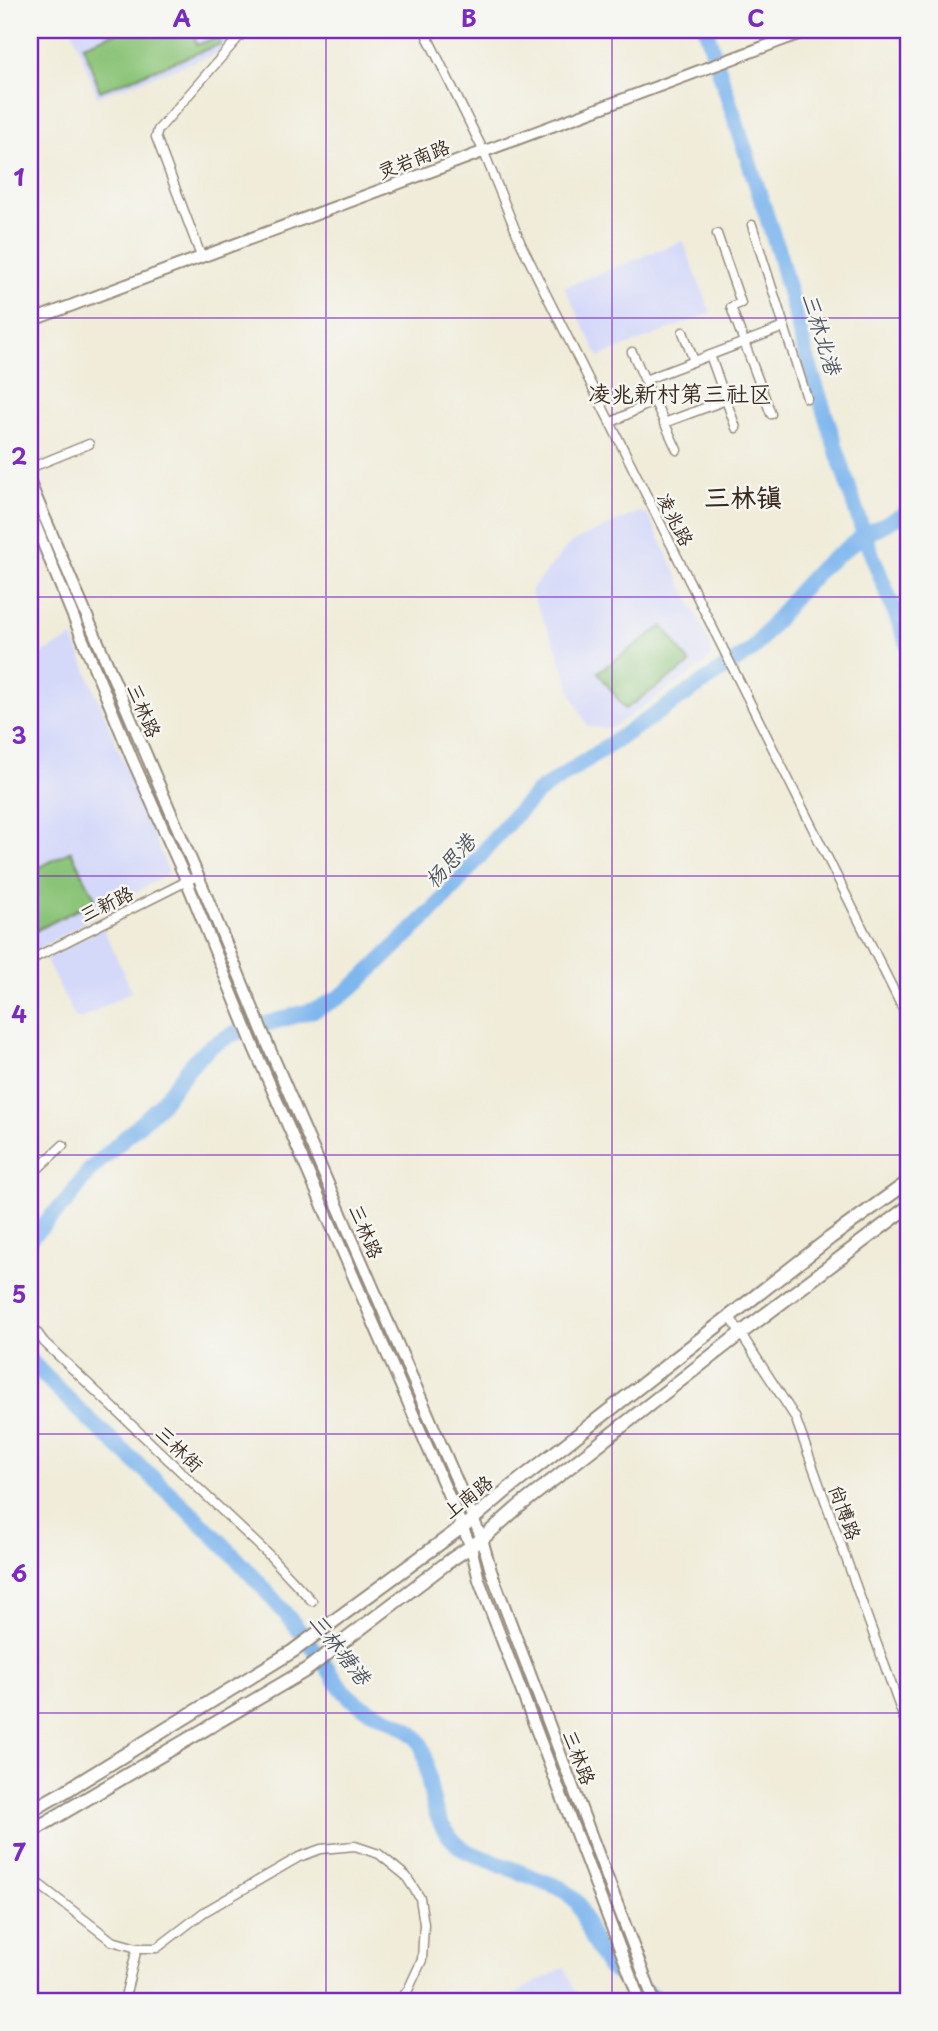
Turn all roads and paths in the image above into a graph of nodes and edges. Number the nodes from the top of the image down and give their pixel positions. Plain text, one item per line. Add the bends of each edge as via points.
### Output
1 (244, 30) edge
2 (424, 30) edge
3 (809, 30) edge
4 (483, 150) junction
5 (752, 225) dead end
6 (717, 234) dead end
7 (201, 256) junction
8 (30, 321) edge
9 (784, 327) junction
10 (683, 332) dead end
11 (744, 342) junction
12 (632, 352) dead end
13 (710, 355) junction
14 (694, 361) junction
15 (645, 380) junction
16 (807, 398) dead end
17 (726, 400) junction
18 (654, 401) junction
19 (771, 414) dead end
20 (610, 422) junction
21 (664, 423) junction
22 (736, 428) dead end
23 (89, 444) dead end
24 (677, 450) dead end
25 (30, 468) edge
26 (30, 483) edge
27 (30, 512) edge
28 (192, 879) junction
29 (30, 960) edge
30 (908, 1019) edge
31 (63, 1145) dead end
32 (30, 1176) edge
33 (908, 1182) edge
34 (908, 1207) edge
35 (30, 1317) edge
36 (730, 1317) junction
37 (741, 1333) junction
38 (467, 1522) junction
39 (476, 1543) junction
40 (312, 1601) dead end
41 (908, 1730) edge
42 (30, 1811) edge
43 (30, 1832) edge
44 (30, 1875) edge
45 (137, 1948) junction
46 (124, 2001) edge
47 (400, 2001) edge
48 (640, 2001) edge
49 (654, 2001) edge

1 - 7 street via 156,137
2 - 4 street, 凌兆路
3 - 4 main road, 灵岩南路
4 - 7 main road, 灵岩南路
4 - 20 street, 凌兆路 via 521,244
5 - 9 street
6 - 11 street via 741,303 732,307
7 - 8 main road, 灵岩南路
9 - 11 street
9 - 16 street
10 - 14 street
11 - 13 street
11 - 19 street
12 - 15 street
13 - 14 street
13 - 17 street
14 - 15 street
15 - 18 street
17 - 21 street
17 - 22 street
18 - 20 street
18 - 21 street
20 - 30 street, 凌兆路
21 - 24 street
23 - 25 street
26 - 28 main road, 三林路
27 - 28 main road, 三林路 via 133,761
28 - 29 street, 三新路
28 - 38 main road, 三林路 via 254,1010
28 - 38 main road, 三林路 via 255,1050
31 - 32 street
33 - 36 main road, 上南路
34 - 37 main road
35 - 40 street, 三林街 via 44,1342
36 - 37 street, 尚博路
36 - 38 main road, 上南路
37 - 39 main road
37 - 41 street, 尚博路 via 795,1417
38 - 39 main road, 三林路
38 - 42 main road, 上南路 via 293,1651
39 - 43 main road via 306,1670
39 - 48 main road, 三林路 via 479,1580
39 - 49 main road, 三林路 via 491,1570
44 - 45 street via 112,1941
45 - 46 street
45 - 47 street via 157,1948 204,1912 299,1857 321,1849 355,1846 388,1861 406,1876 420,1898 422,1960

